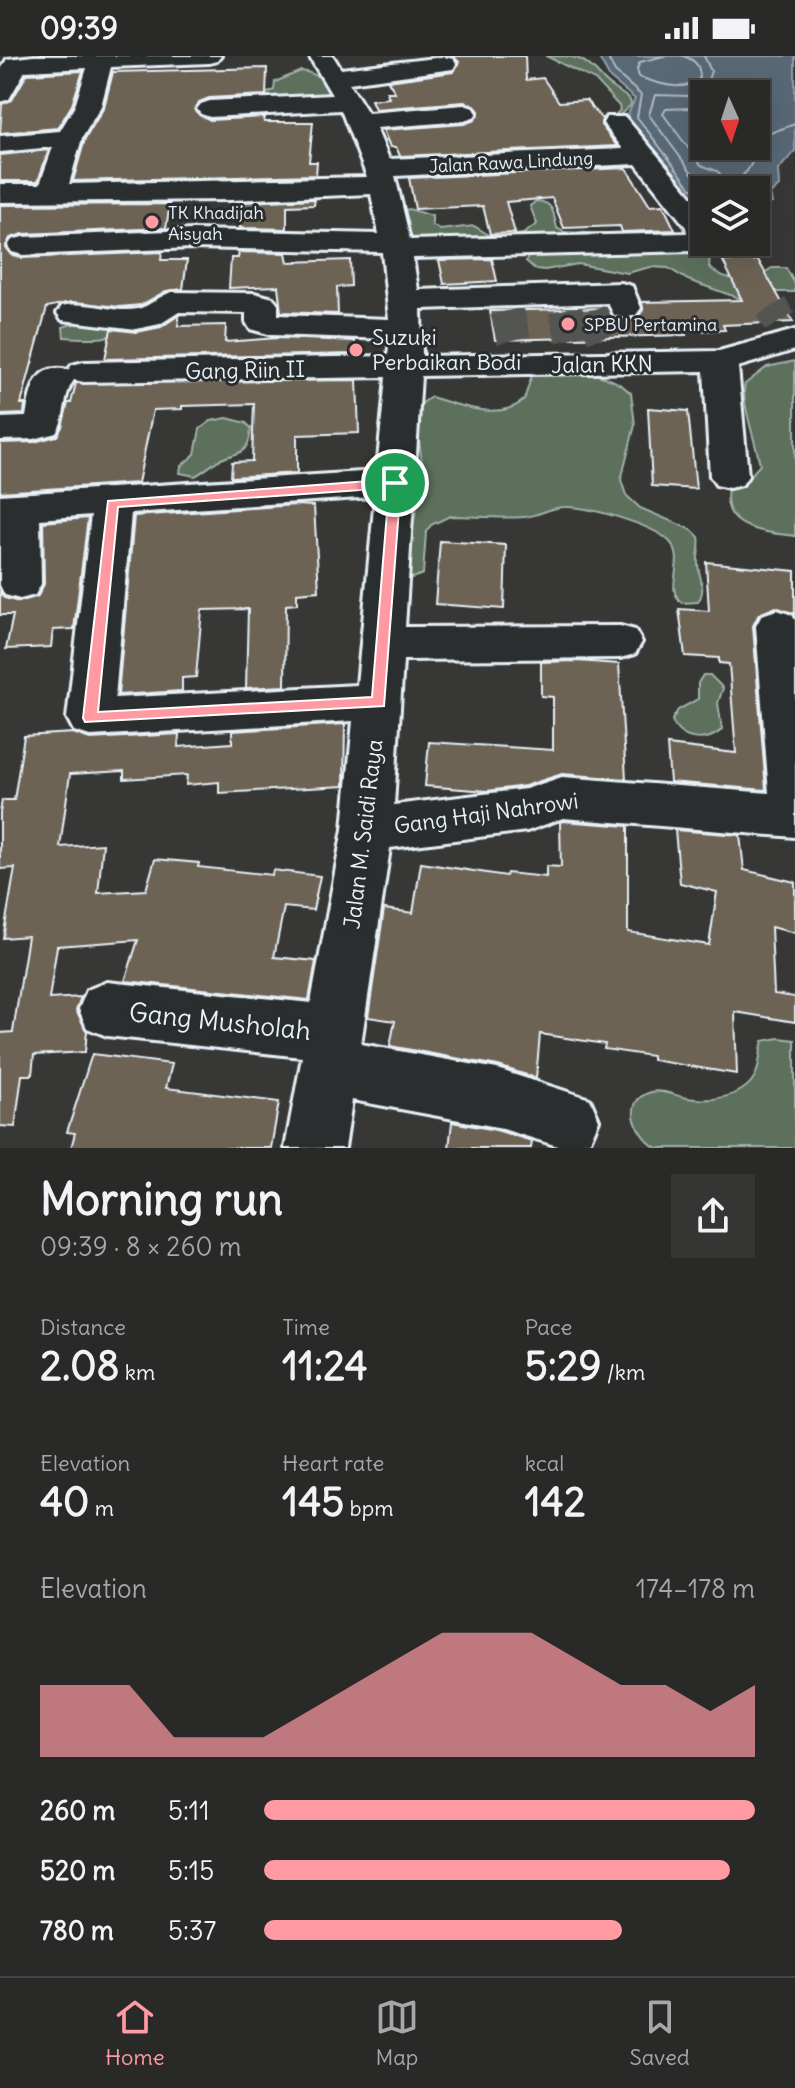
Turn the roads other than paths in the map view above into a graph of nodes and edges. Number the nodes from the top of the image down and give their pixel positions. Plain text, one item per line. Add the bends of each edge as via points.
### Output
1 (209, 56) edge
2 (56, 59) edge
3 (101, 61) junction
4 (444, 64) dead end
5 (5, 80) edge
6 (341, 89) edge
7 (210, 109) dead end
8 (464, 113) dead end
9 (616, 123) dead end
10 (69, 138) junction
11 (0, 144) edge
12 (642, 156) junction
13 (381, 176) junction
14 (52, 192) junction
15 (0, 193) edge
16 (330, 206) dead end
17 (396, 244) junction
18 (23, 246) dead end
19 (73, 313) dead end
20 (564, 326) junction
21 (405, 333) junction
22 (788, 335) edge
23 (720, 361) junction
24 (0, 429) edge
25 (729, 476) dead end
26 (395, 483) junction
27 (112, 503) junction
28 (10, 508) edge
29 (20, 584) dead end
30 (777, 626) dead end
31 (620, 642) dead end
32 (384, 644) junction
33 (379, 702) junction
34 (795, 816) edge
35 (368, 829) junction
36 (107, 1009) dead end
37 (331, 1050) junction
38 (569, 1120) dead end
39 (315, 1148) edge

1 - 3 street
2 - 3 street
2 - 5 street
3 - 10 street via 88,106
4 - 6 street
6 - 7 street
6 - 8 street
6 - 13 street, Jalan M. Saidi Raya
9 - 12 street
10 - 11 street
10 - 14 street
12 - 13 street, Jalan Rawa Lindung
12 - 17 street via 701,226 703,235 694,242
13 - 14 street, Jalan Rawa Lindung via 230,191
13 - 17 street, Jalan M. Saidi Raya
14 - 15 street, Jalan Rawa Lindung
16 - 17 street via 331,233
17 - 18 street via 193,239
17 - 21 street, Jalan M. Saidi Raya
19 - 21 street via 136,319 172,302 254,303 262,305 262,322 272,325
20 - 21 street, Jalan KKN
20 - 21 street
20 - 23 street, Jalan KKN
21 - 24 street, Gang Riin II via 71,375 50,383 43,425
21 - 26 street, Jalan M. Saidi Raya
22 - 23 street, Jalan KKN
23 - 25 street
26 - 27 street
26 - 32 street, Jalan M. Saidi Raya
27 - 28 street
27 - 33 street via 90,718
28 - 29 street
30 - 34 street
31 - 32 street
32 - 33 street, Jalan M. Saidi Raya
33 - 35 street, Jalan M. Saidi Raya
34 - 35 street, Gang Haji Nahrowi via 562,797 527,810
35 - 37 street, Jalan M. Saidi Raya
36 - 37 street, Gang Musholah
37 - 38 street, Gang Musholah
37 - 39 street, Jalan M. Saidi Raya

